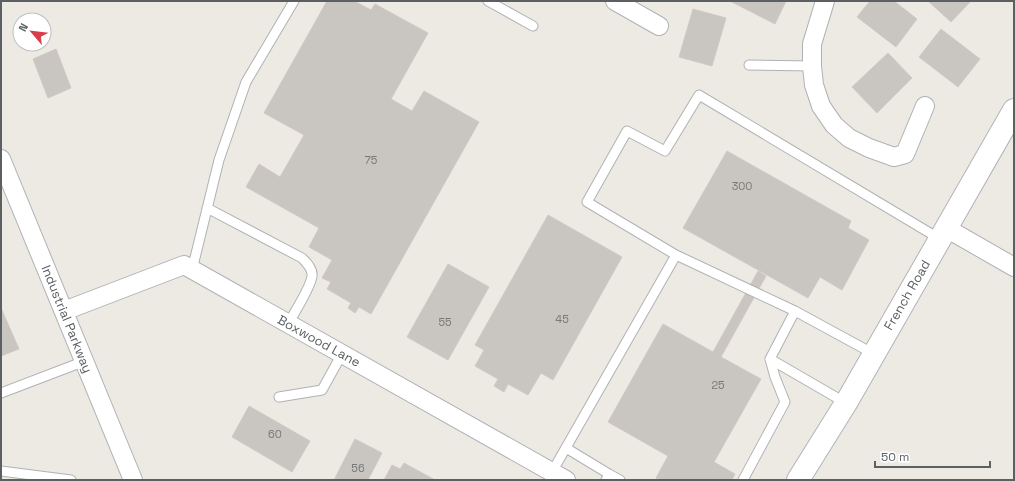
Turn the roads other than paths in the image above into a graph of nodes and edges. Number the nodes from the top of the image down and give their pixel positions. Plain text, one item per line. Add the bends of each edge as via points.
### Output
1 (294, 1) edge
2 (488, 1) edge
3 (615, 1) edge
4 (825, 1) edge
5 (533, 26) dead end
6 (659, 26) dead end
7 (749, 65) dead end
8 (812, 66) junction
9 (925, 106) dead end
10 (1014, 110) edge
11 (1, 160) edge
12 (207, 208) junction
13 (943, 234) junction
14 (676, 255) junction
15 (1014, 267) edge
16 (192, 270) junction
17 (64, 311) junction
18 (795, 311) junction
19 (288, 324) junction
20 (342, 354) junction
21 (874, 354) junction
22 (770, 359) junction
23 (85, 361) junction
24 (1, 393) edge
25 (279, 397) dead end
26 (846, 403) junction
27 (566, 448) junction
28 (1, 471) edge
29 (559, 476) edge
30 (607, 477) edge
31 (71, 480) edge
32 (134, 480) edge
33 (620, 480) edge
34 (743, 480) edge
35 (798, 480) edge

1 - 12 lane via 246,82 219,160
2 - 5 lane
3 - 6 street
4 - 8 street via 812,44
7 - 8 lane
8 - 9 street via 814,85 821,106 834,125 849,138 875,151 894,157 905,154
10 - 13 main road, French Road
11 - 17 street, Industrial Parkway
12 - 16 lane
12 - 19 lane via 302,258 310,266 311,283
13 - 14 lane via 699,95 665,151 627,131 587,202
13 - 15 street
13 - 21 main road, French Road
14 - 18 lane
14 - 27 lane
16 - 17 street, Boxwood Lane via 184,266
16 - 19 street, Boxwood Lane
17 - 23 street, Industrial Parkway
18 - 21 lane
18 - 22 lane
19 - 20 street, Boxwood Lane
20 - 25 lane via 322,390
20 - 29 street, Boxwood Lane
21 - 26 main road, French Road
22 - 26 lane
22 - 34 lane via 785,402
23 - 24 lane
23 - 32 street, Industrial Parkway
26 - 35 main road, French Road
27 - 29 lane
27 - 30 lane
28 - 31 lane
30 - 33 lane

